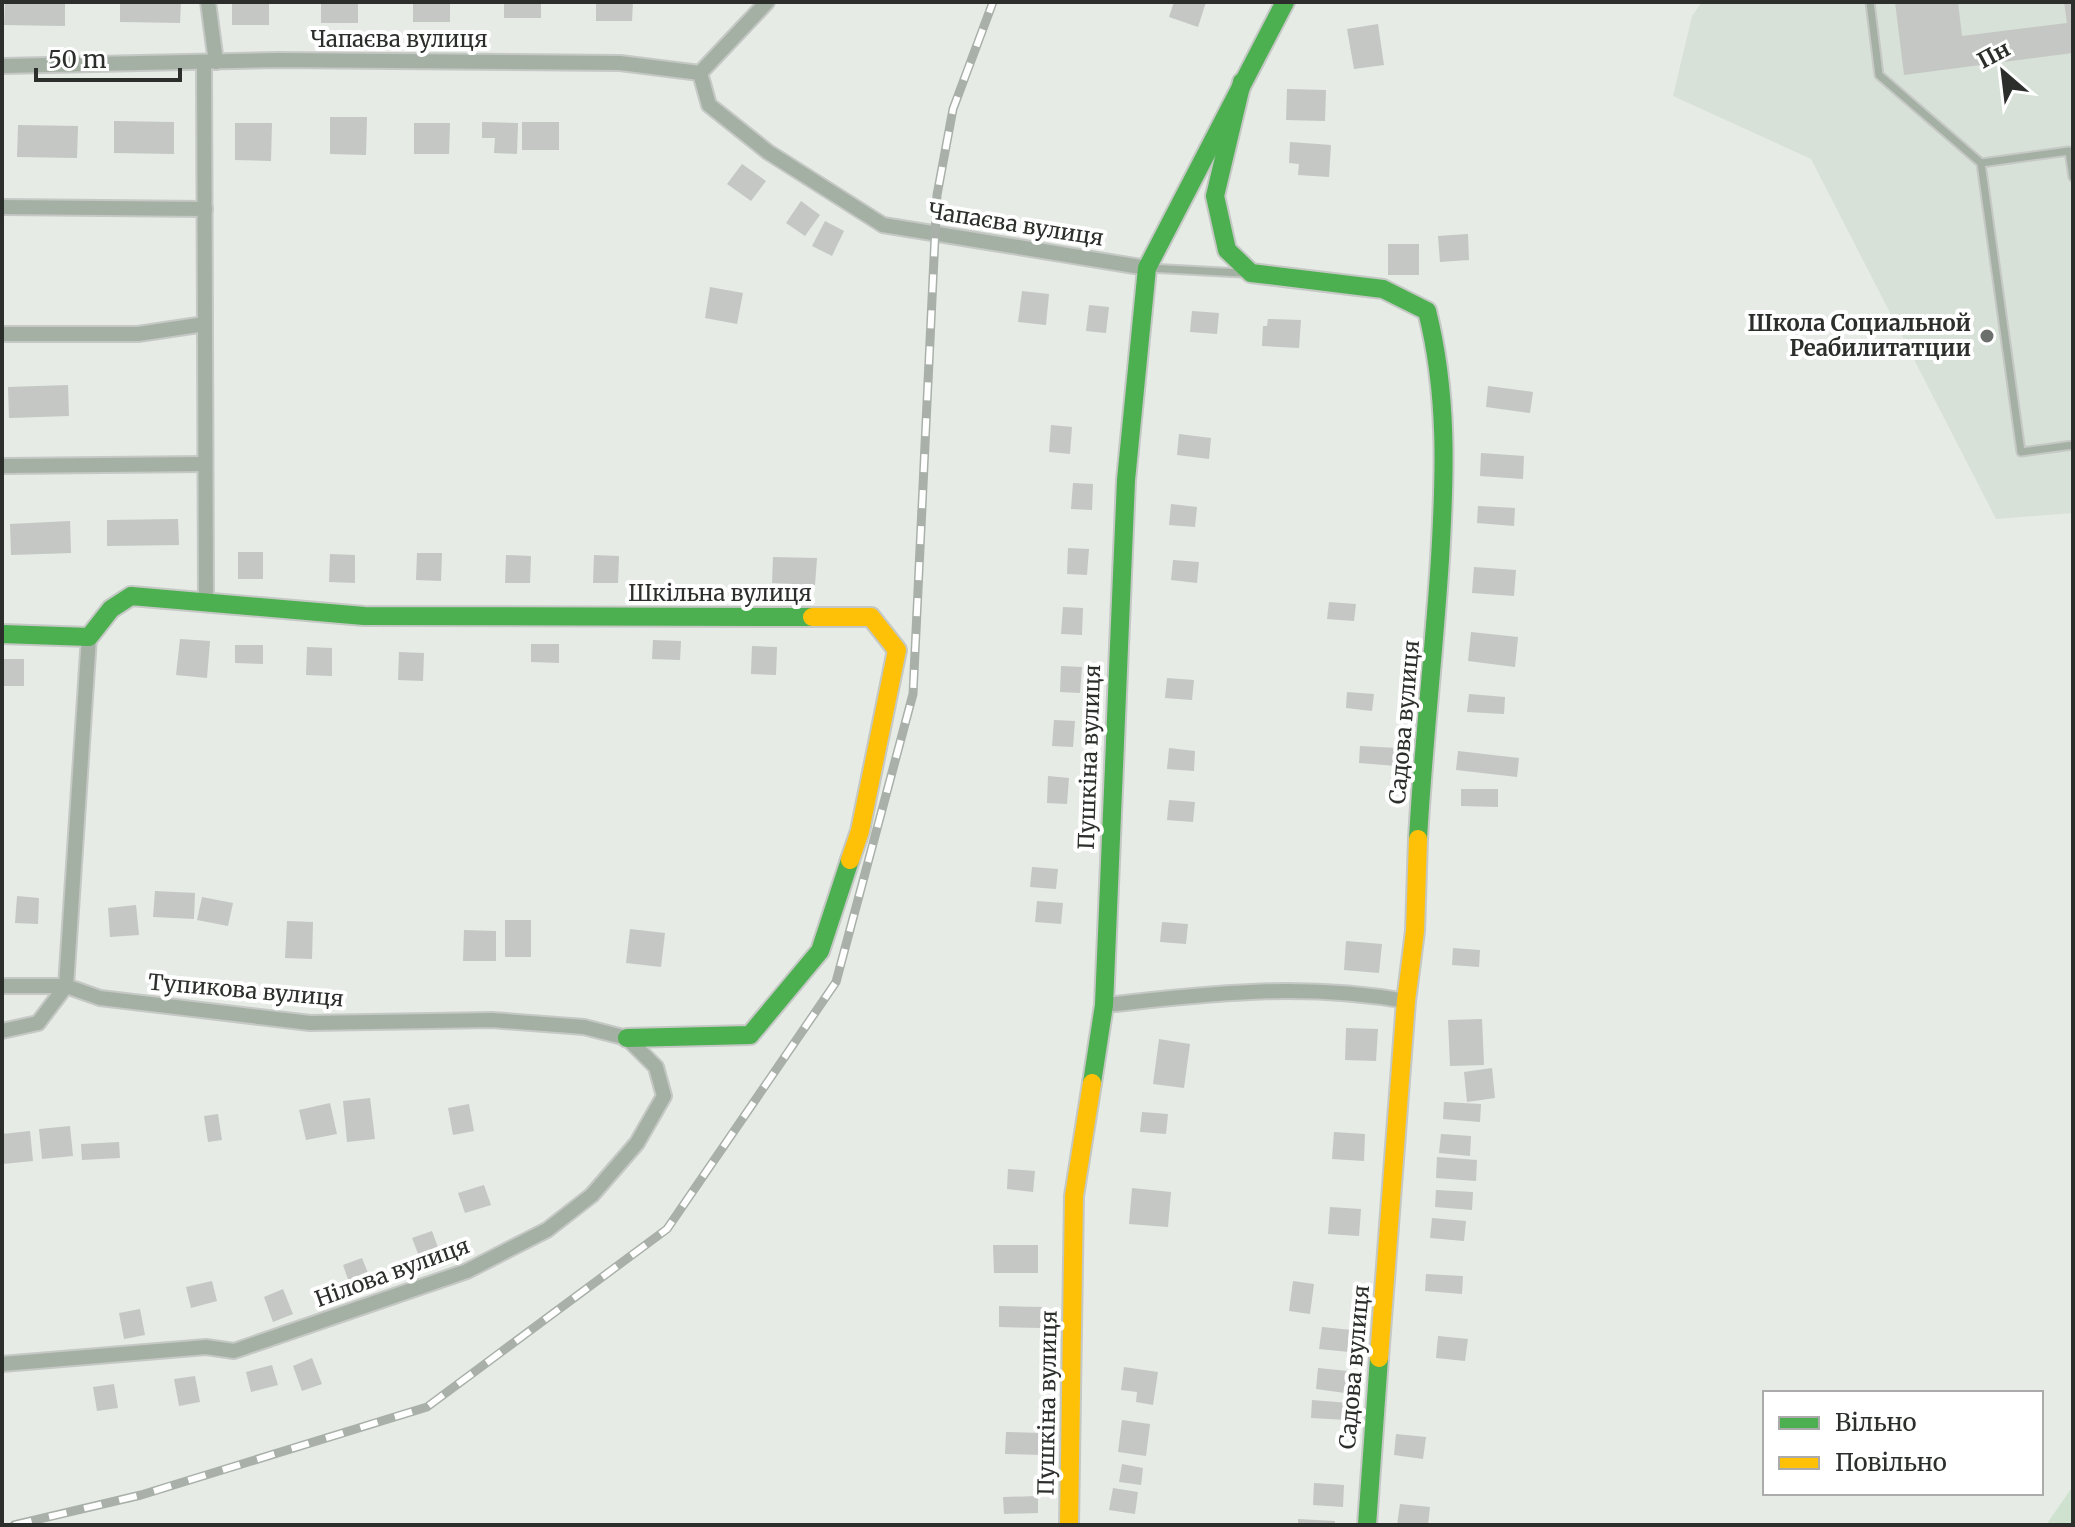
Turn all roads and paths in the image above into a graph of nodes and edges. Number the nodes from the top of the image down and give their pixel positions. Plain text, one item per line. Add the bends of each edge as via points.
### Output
1 (208, 2) edge
2 (767, 2) edge
3 (1285, 2) edge
4 (1870, 2) edge
5 (210, 62) junction
6 (2, 66) edge
7 (700, 73) junction
8 (1242, 82) junction
9 (1981, 163) junction
10 (2073, 177) edge
11 (2, 207) edge
12 (205, 209) junction
13 (1147, 268) junction
14 (1251, 273) junction
15 (205, 324) junction
16 (2, 334) edge
17 (2073, 445) edge
18 (205, 464) junction
19 (2, 466) edge
20 (206, 604) junction
21 (2, 634) edge
22 (89, 637) junction
23 (2, 986) edge
24 (66, 986) junction
25 (1406, 1001) junction
26 (1104, 1005) junction
27 (2, 1031) edge
28 (627, 1038) junction
29 (2, 1364) edge
30 (1069, 1525) edge
31 (1367, 1525) edge

1 - 5 street
2 - 7 street
3 - 8 street, Пушкіна вулиця
4 - 9 lane via 1879,75
5 - 6 street, Чапаєва вулиця
5 - 7 street, Чапаєва вулиця via 620,63
5 - 12 street
7 - 13 street, Чапаєва вулиця via 709,105 768,152 883,225
8 - 13 street, Пушкіна вулиця
8 - 14 street via 1215,196 1227,250
9 - 10 lane via 2069,151
9 - 17 lane via 2021,452
11 - 12 street
12 - 15 street
13 - 14 lane
13 - 26 street, Пушкіна вулиця via 1126,480
14 - 25 street, Садова вулиця via 1383,289 1427,311 1440,353 1447,443 1414,967
15 - 16 street via 138,334
15 - 18 street
18 - 19 street
18 - 20 street
20 - 22 street, Шкільна вулиця via 131,596 111,609
20 - 28 street, Шкільна вулиця via 364,616 871,617 897,650 860,831 820,951 750,1035
21 - 22 street
22 - 24 street
23 - 24 street, Тупикова вулиця
24 - 27 street via 38,1023
24 - 28 street, Тупикова вулиця via 100,998 310,1023 492,1020 584,1027
25 - 26 street via 1345,990 1284,989
25 - 31 street, Садова вулиця
26 - 30 street, Пушкіна вулиця via 1074,1196
28 - 29 street, Нілова вулиця via 656,1067 664,1096 637,1143 592,1195 547,1230 467,1271 234,1351 206,1347

